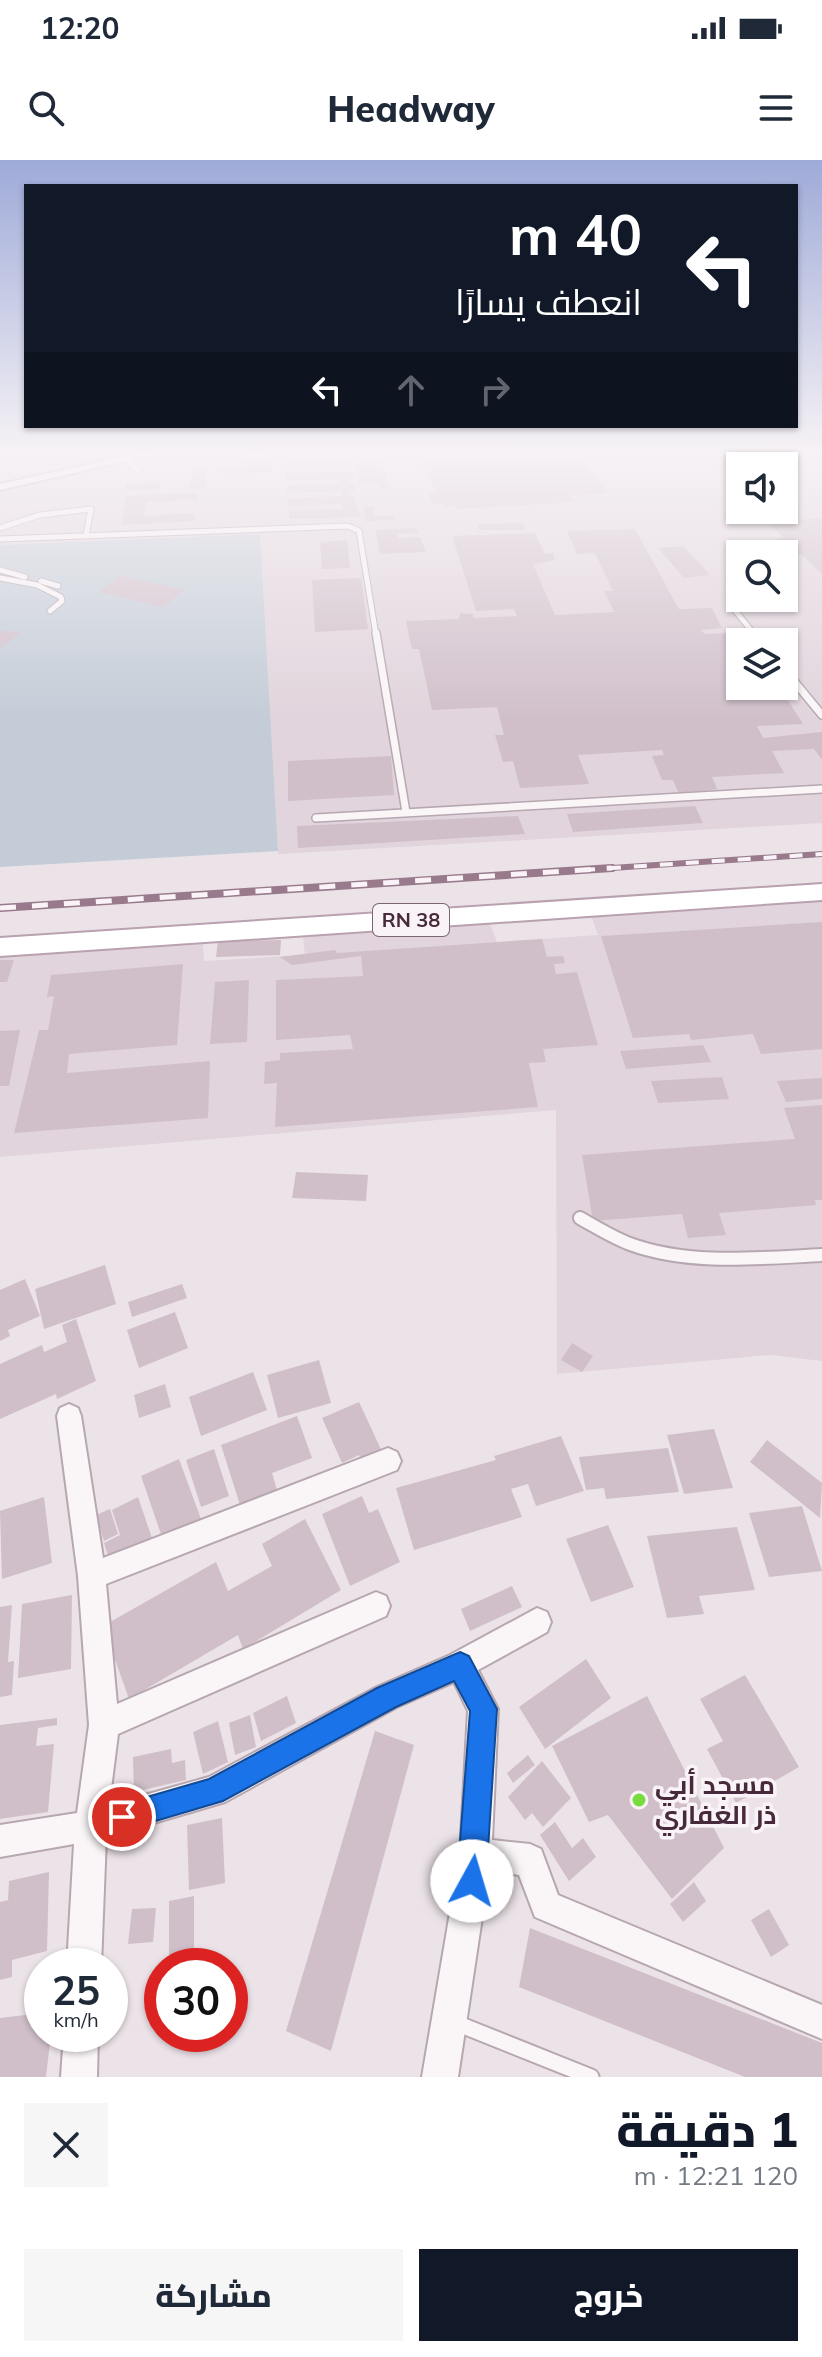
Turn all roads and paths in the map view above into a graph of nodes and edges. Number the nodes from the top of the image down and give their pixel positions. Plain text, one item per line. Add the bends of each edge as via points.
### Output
1 (361, 542) edge
2 (0, 570) edge
3 (0, 578) edge
4 (58, 586) dead end
5 (50, 611) dead end
6 (736, 612) edge
7 (749, 628) edge
8 (798, 686) edge
9 (822, 715) edge
10 (822, 789) edge
11 (406, 812) junction
12 (316, 818) dead end
13 (822, 884) edge
14 (822, 892) edge
15 (0, 935) edge
16 (42, 938) junction
17 (0, 947) edge
18 (580, 1218) dead end
19 (822, 1255) edge
20 (69, 1416) dead end
21 (388, 1461) dead end
22 (92, 1576) junction
23 (376, 1606) dead end
24 (537, 1622) dead end
25 (460, 1665) junction
26 (104, 1725) junction
27 (91, 1826) junction
28 (0, 1841) edge
29 (476, 1854) junction
30 (85, 1948) edge
31 (451, 2021) junction
32 (822, 2022) edge
33 (80, 2052) edge
34 (584, 2076) edge
35 (79, 2077) edge
36 (440, 2077) edge

1 - 11 lane
2 - 4 lane
3 - 5 lane via 37,585 61,597
6 - 7 lane
8 - 9 lane
10 - 11 lane
11 - 12 lane
13 - 16 main road, RN 38
14 - 16 main road, RN 38
15 - 16 main road, RN 38
16 - 17 main road, RN 38
18 - 19 lane via 635,1246 672,1254
20 - 22 street
21 - 22 street
22 - 26 street
23 - 26 street
24 - 25 street
25 - 27 street via 387,1697 214,1791
25 - 29 street via 483,1709
26 - 27 street
27 - 28 street
27 - 30 street
29 - 31 street
29 - 32 street via 530,1860 546,1906
31 - 34 lane
31 - 36 street
33 - 35 street

